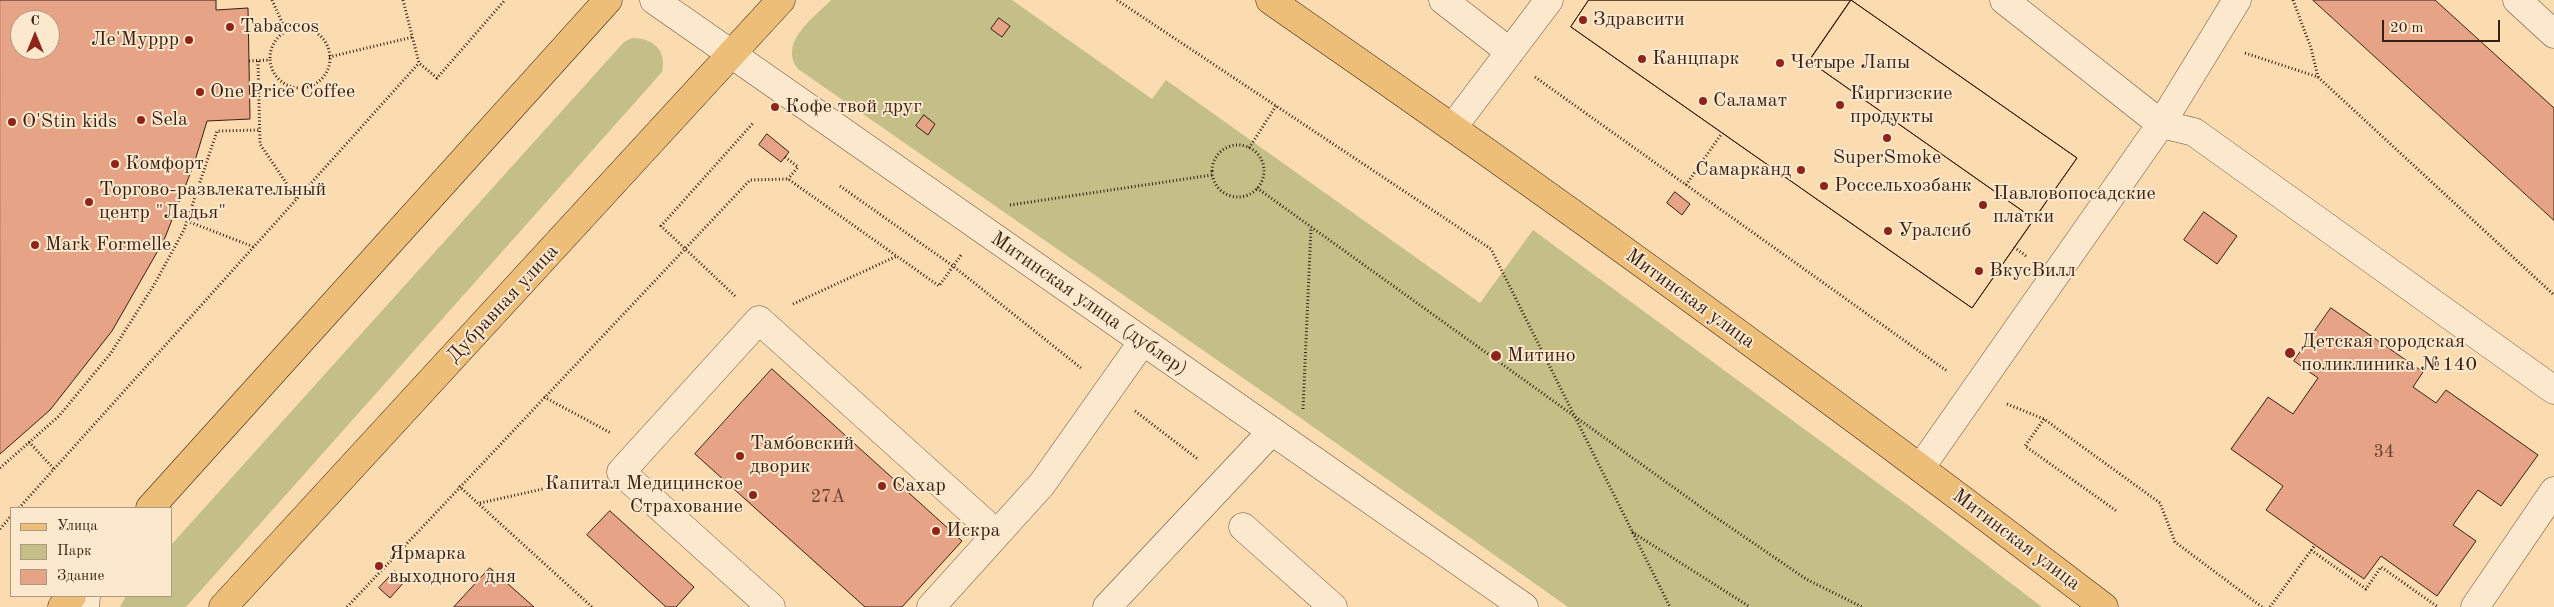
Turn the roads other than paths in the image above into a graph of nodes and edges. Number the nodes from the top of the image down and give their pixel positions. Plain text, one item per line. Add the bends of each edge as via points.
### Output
1 (608, 0) edge
2 (654, 0) edge
3 (781, 0) edge
4 (1270, 0) edge
5 (1443, 0) edge
6 (1549, 0) edge
7 (2004, 0) edge
8 (2237, 0) edge
9 (2517, 0) edge
10 (2554, 34) edge
11 (1510, 52) junction
12 (733, 54) junction
13 (2162, 124) junction
14 (1453, 127) junction
15 (1143, 341) junction
16 (2554, 390) edge
17 (1272, 431) junction
18 (1921, 467) junction
19 (2554, 491) edge
20 (151, 507) edge
21 (1243, 527) dead end
22 (997, 534) junction
23 (71, 597) edge
24 (62, 607) edge
25 (223, 607) edge
26 (771, 607) edge
27 (931, 607) edge
28 (1107, 607) edge
29 (1333, 607) edge
30 (1524, 607) edge
31 (2104, 607) edge
32 (2475, 607) edge

1 - 20 main road
2 - 12 street, Митинская улица (дублер)
3 - 12 main road, Дубравная улица
4 - 14 main road, Митинская улица
5 - 11 street
6 - 11 street
7 - 13 street
8 - 13 street
9 - 10 street
11 - 14 street
12 - 15 street, Митинская улица (дублер)
12 - 25 main road, Дубравная улица
13 - 16 street via 2194,132
13 - 18 street
14 - 18 main road, Митинская улица
15 - 17 street, Митинская улица (дублер)
15 - 22 street via 1042,484
17 - 28 street
17 - 30 street, Митинская улица (дублер)
18 - 31 main road, Митинская улица
19 - 32 street
21 - 29 street
22 - 26 street via 759,320 622,472
22 - 27 street
23 - 24 main road

